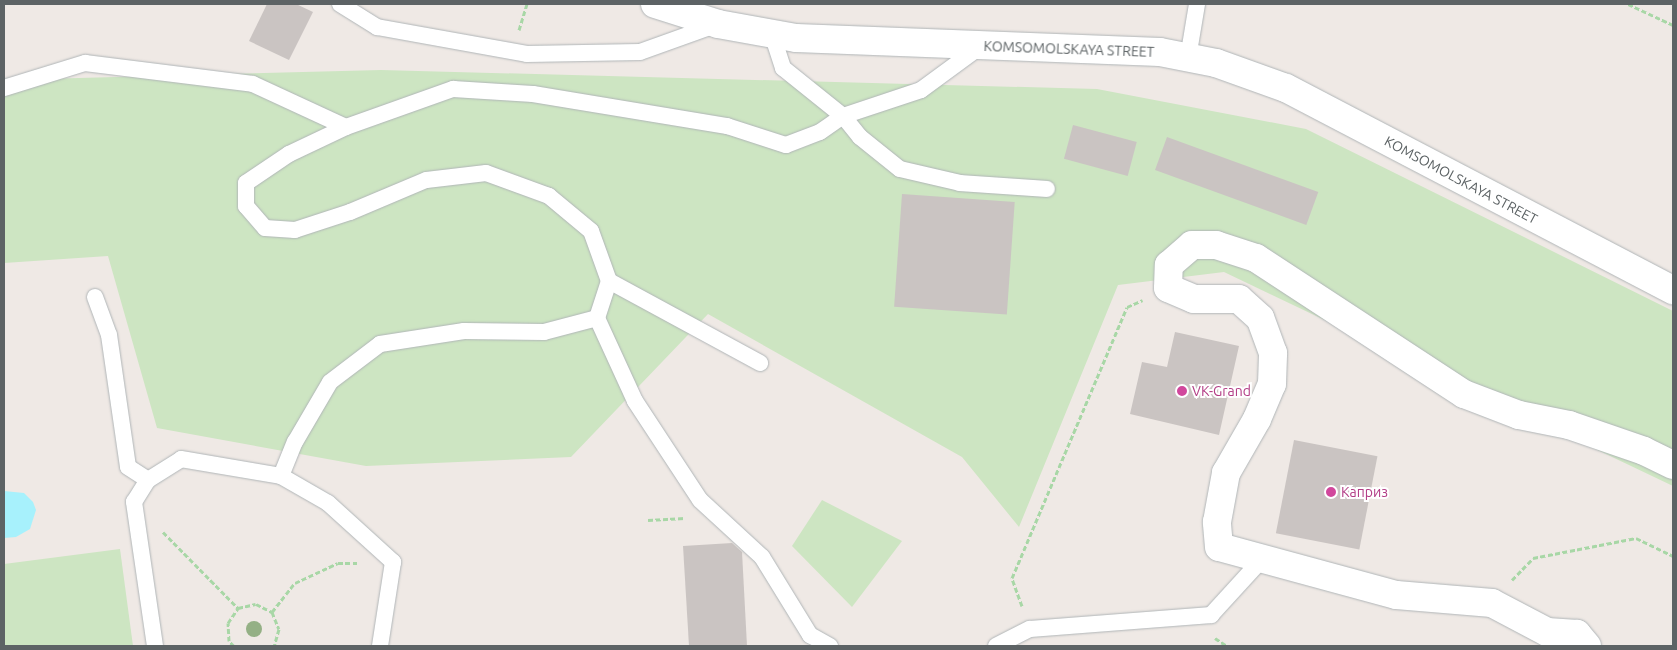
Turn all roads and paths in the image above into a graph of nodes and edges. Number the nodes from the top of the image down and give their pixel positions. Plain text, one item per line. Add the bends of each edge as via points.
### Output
1 (340, 4) edge
2 (655, 4) edge
3 (1196, 4) edge
4 (1628, 4) edge
5 (718, 24) junction
6 (1673, 25) edge
7 (772, 34) junction
8 (981, 46) junction
9 (1188, 58) junction
10 (4, 88) edge
11 (843, 116) junction
12 (346, 127) junction
13 (1047, 188) dead end
14 (609, 281) junction
15 (1673, 290) edge
16 (95, 297) dead end
17 (1127, 308) dead end
18 (596, 318) junction
19 (760, 362) dead end
20 (1673, 465) edge
21 (281, 476) junction
22 (148, 480) junction
23 (134, 502) junction
24 (1673, 556) edge
25 (1263, 558) junction
26 (393, 562) junction
27 (1012, 578) dead end
28 (1492, 603) junction
29 (238, 608) junction
30 (272, 612) junction
31 (155, 646) edge
32 (234, 646) edge
33 (274, 646) edge
34 (380, 646) edge
35 (830, 646) edge
36 (996, 646) edge
37 (1587, 646) edge

1 - 5 lane via 377,28 528,54 640,52
2 - 5 street, KOMSOMOLSKAYA STREET
3 - 9 lane
4 - 6 path
5 - 7 street, KOMSOMOLSKAYA STREET
7 - 8 street, KOMSOMOLSKAYA STREET via 796,38
7 - 11 lane via 783,68
8 - 9 street, KOMSOMOLSKAYA STREET via 1160,52
8 - 11 lane via 921,90
9 - 15 street, KOMSOMOLSKAYA STREET via 1286,88
10 - 12 lane via 85,64 253,84
11 - 12 lane via 820,132 786,145 727,126 533,94 453,89
11 - 13 lane via 860,137 900,169 960,183
12 - 14 lane via 289,154 246,183 246,206 265,228 294,230 350,212 426,180 486,173 549,196 591,231
14 - 18 lane
14 - 19 lane
16 - 22 lane via 109,335 128,466
17 - 27 path
18 - 21 lane via 544,332 464,331 380,344 330,382 294,442
18 - 35 lane via 636,401 700,500 762,557 810,635
20 - 25 street via 1579,428 1520,415 1464,394 1256,258 1216,245 1192,245 1169,265 1168,288 1194,299 1239,299 1260,318 1273,353 1272,384 1257,419 1226,473 1217,522 1219,547 1243,556
21 - 22 lane via 181,459
21 - 26 lane via 328,502
22 - 23 lane
23 - 29 path
23 - 31 lane
24 - 28 path via 1636,538 1533,558
25 - 28 street via 1396,595
25 - 36 lane via 1211,615 1030,629
26 - 30 path via 338,563 295,583
26 - 34 lane
28 - 37 street via 1547,632 1577,634
29 - 30 path via 256,604
29 - 32 path via 228,623 229,640
30 - 33 path via 279,629

